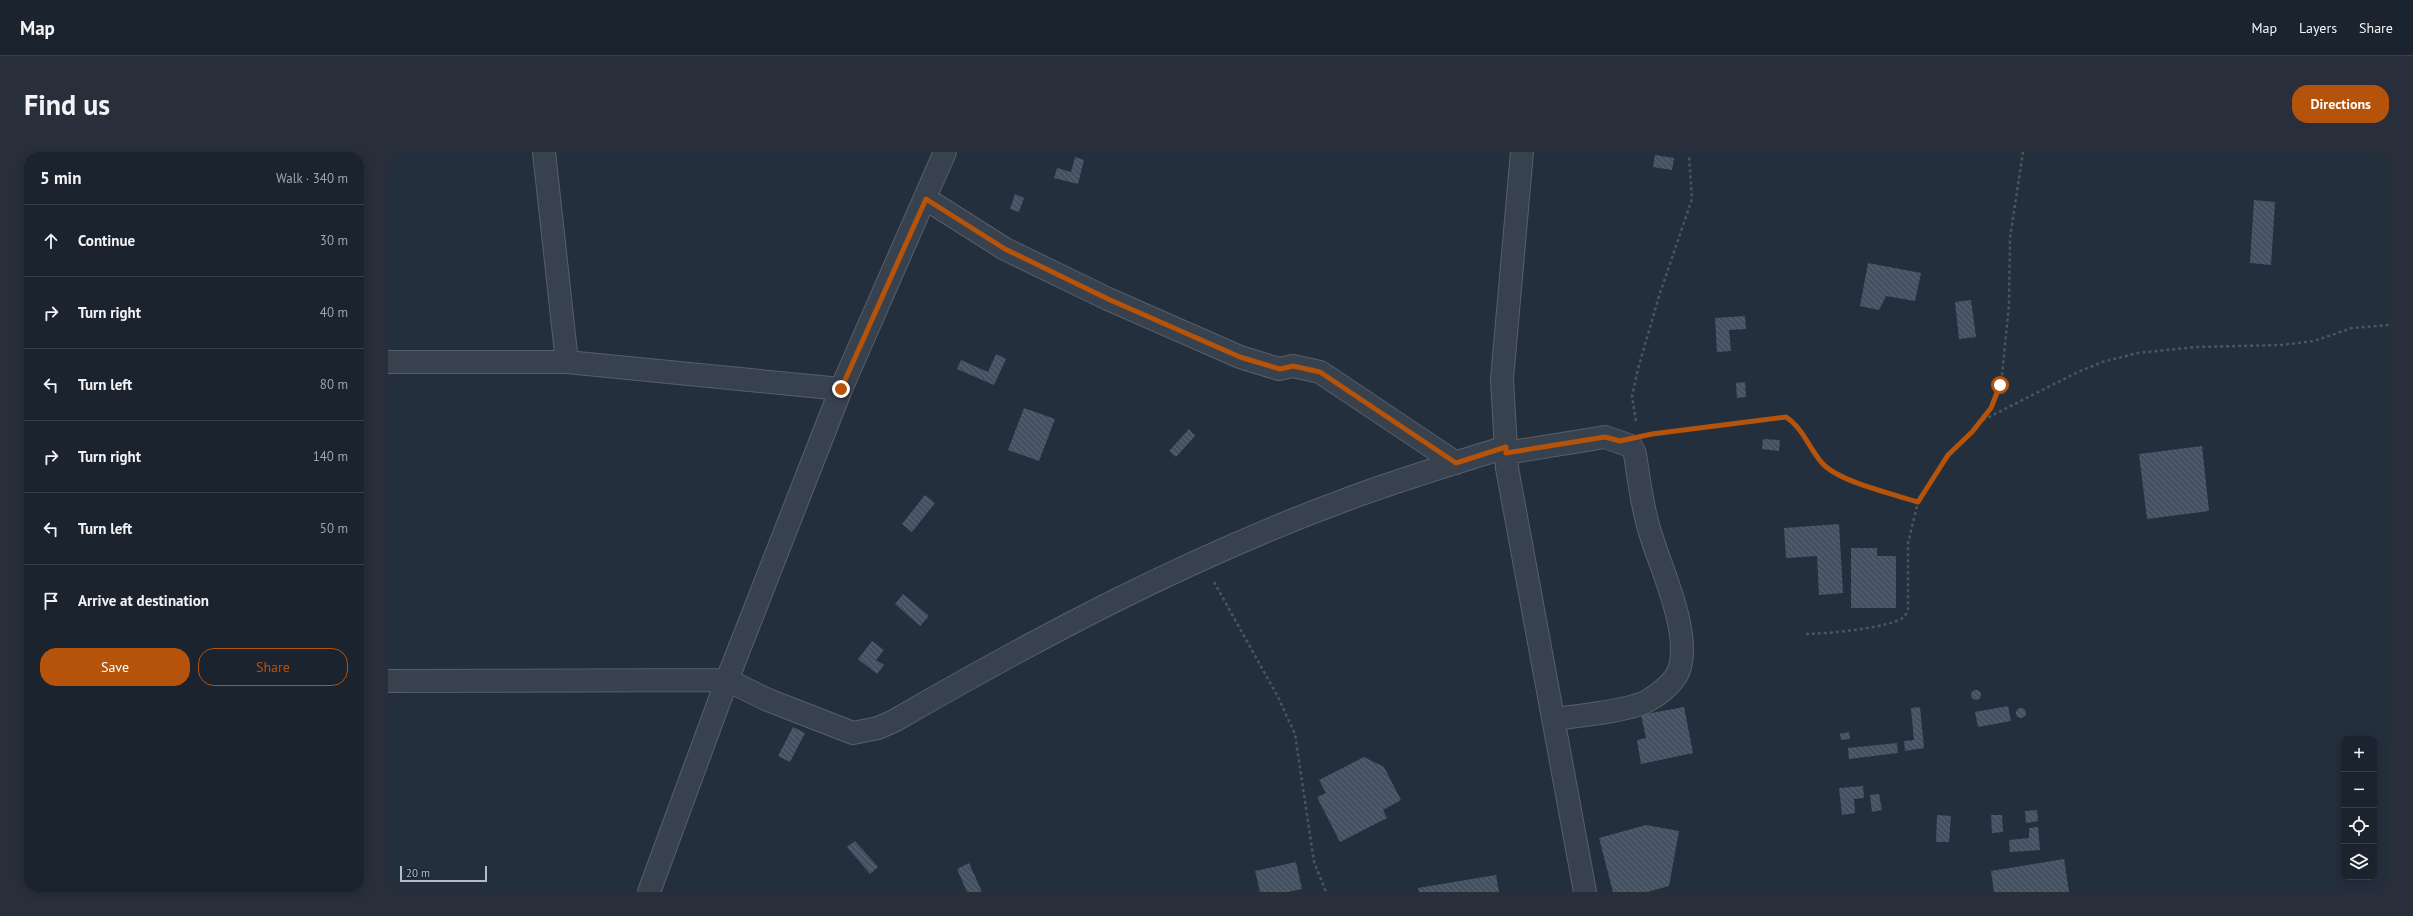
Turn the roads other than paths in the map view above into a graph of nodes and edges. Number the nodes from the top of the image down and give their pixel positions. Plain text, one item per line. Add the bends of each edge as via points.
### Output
1 (544, 152) edge
2 (945, 152) edge
3 (1522, 152) edge
4 (926, 199) junction
5 (388, 362) edge
6 (567, 362) junction
7 (841, 389) junction
8 (1506, 450) junction
9 (1456, 463) junction
10 (727, 680) junction
11 (388, 681) edge
12 (1554, 719) junction
13 (649, 892) edge
14 (1585, 892) edge

1 - 6 street
2 - 4 street
3 - 8 street via 1502,380
4 - 7 street
4 - 9 street via 1005,249 1108,299 1240,357 1280,369 1293,366 1320,372
5 - 6 street
6 - 7 street
7 - 10 street
8 - 9 street
8 - 12 street via 1506,468
8 - 12 street via 1605,437 1629,439 1635,454 1650,531 1671,594 1681,639 1680,668 1669,685 1648,701 1613,710
9 - 10 street via 1345,500 1203,560 1053,631 878,728 853,733 768,700
10 - 11 street
10 - 13 street
12 - 14 street

